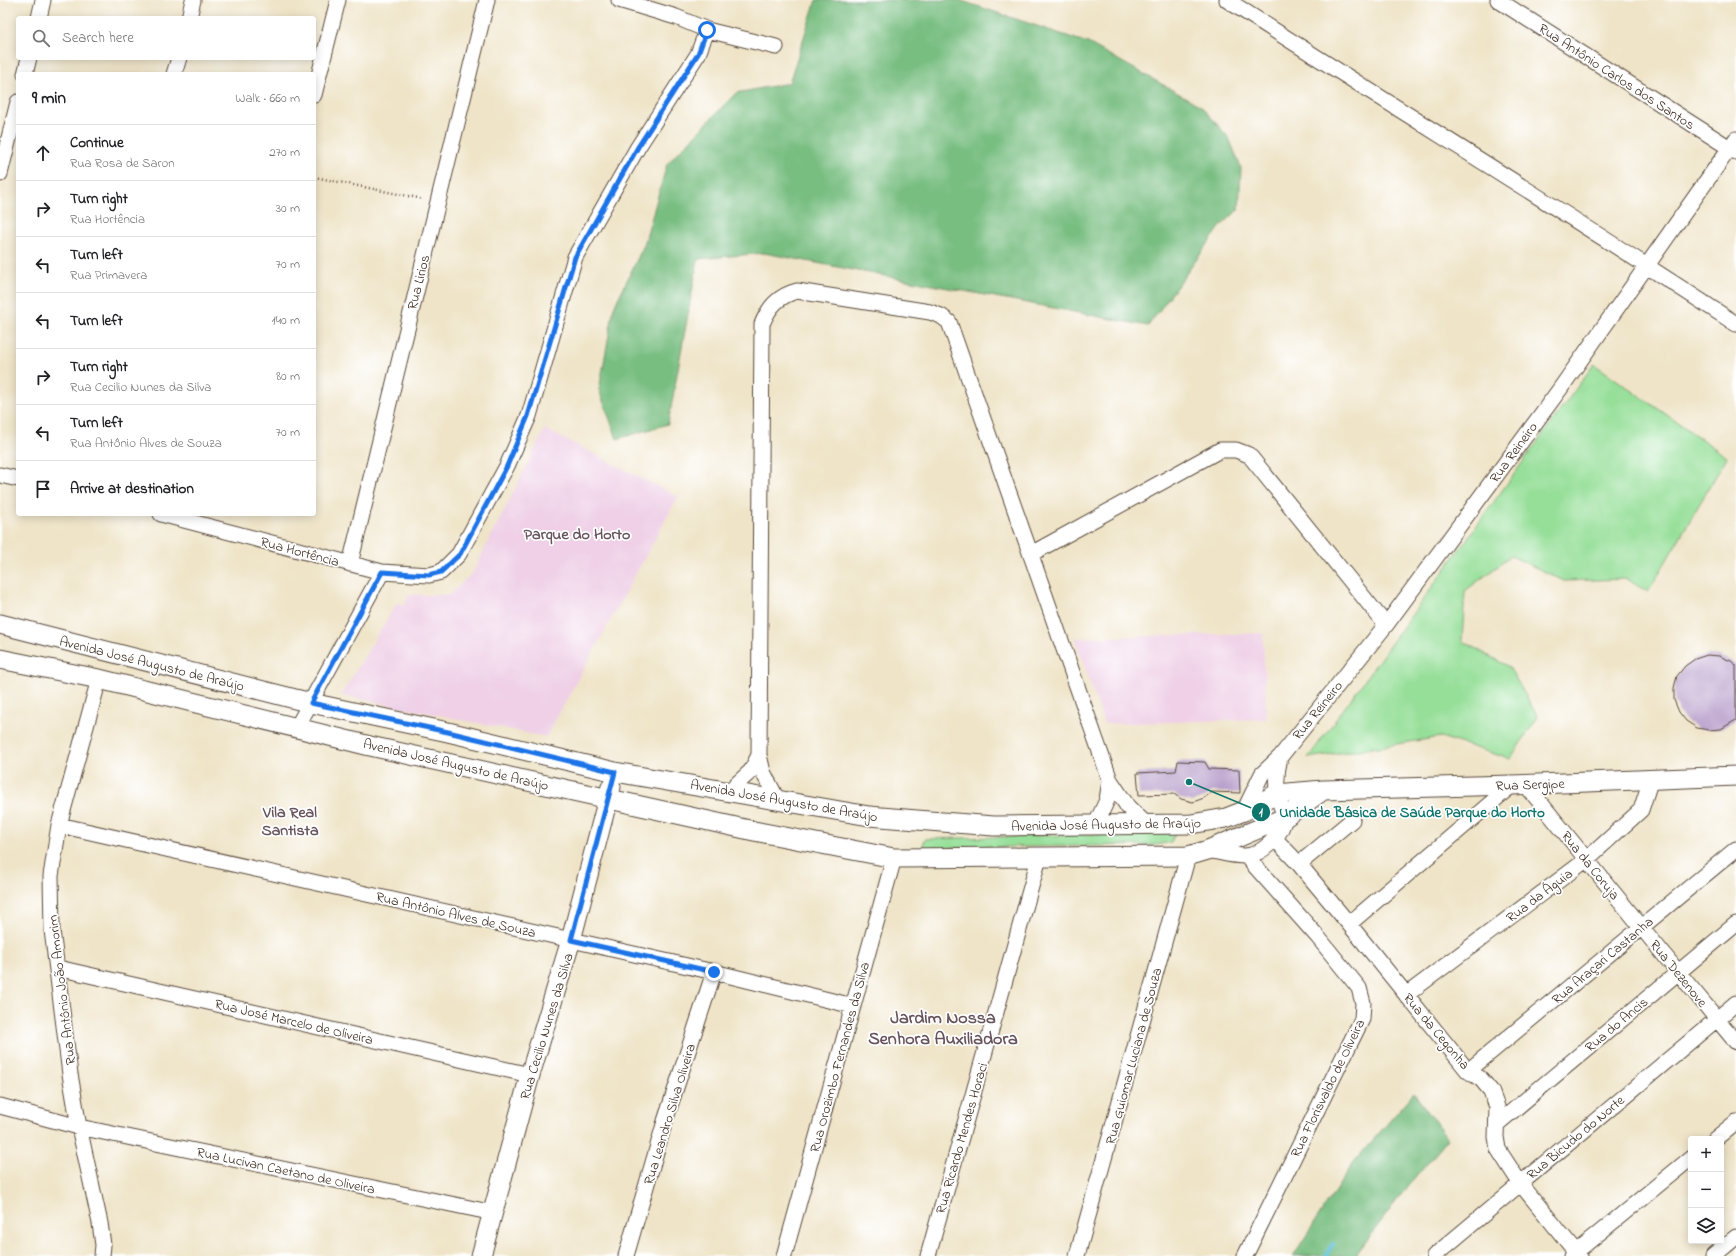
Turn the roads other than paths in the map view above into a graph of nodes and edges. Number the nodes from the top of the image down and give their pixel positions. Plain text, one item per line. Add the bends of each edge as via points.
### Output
1 (43, 0) edge
2 (193, 0) edge
3 (338, 0) edge
4 (487, 0) edge
5 (619, 0) edge
6 (1227, 0) edge
7 (1498, 0) edge
8 (636, 2) edge
9 (39, 16) edge
10 (189, 16) edge
11 (707, 30) junction
12 (776, 47) dead end
13 (28, 60) edge
14 (178, 60) edge
15 (26, 72) edge
16 (175, 72) edge
17 (316, 87) edge
18 (16, 110) edge
19 (1734, 146) edge
20 (0, 174) edge
21 (1648, 265) junction
22 (1736, 324) edge
23 (0, 475) edge
24 (16, 479) edge
25 (177, 516) edge
26 (210, 520) edge
27 (1031, 554) junction
28 (350, 564) junction
29 (382, 572) junction
30 (0, 624) edge
31 (1386, 625) junction
32 (0, 659) edge
33 (99, 679) junction
34 (311, 703) junction
35 (297, 727) junction
36 (759, 755) junction
37 (1280, 757) junction
38 (614, 775) junction
39 (1736, 776) edge
40 (1651, 779) junction
41 (1110, 780) junction
42 (1519, 785) junction
43 (1323, 790) junction
44 (729, 791) junction
45 (1277, 794) junction
46 (608, 798) junction
47 (778, 799) junction
48 (1244, 811) junction
49 (1284, 818) junction
50 (1352, 820) dead end
51 (59, 825) junction
52 (1146, 825) junction
53 (1095, 826) junction
54 (1276, 840) junction
55 (1736, 849) edge
56 (1208, 850) junction
57 (1188, 856) junction
58 (1246, 856) junction
59 (894, 858) junction
60 (1039, 858) junction
61 (1586, 860) junction
62 (1299, 864) junction
63 (1349, 924) junction
64 (1736, 924) edge
65 (1642, 927) junction
66 (571, 940) junction
67 (58, 968) junction
68 (714, 972) junction
69 (1678, 972) junction
70 (1406, 995) junction
71 (1736, 1003) edge
72 (853, 1006) junction
73 (1716, 1018) junction
74 (1736, 1042) edge
75 (1468, 1071) junction
76 (530, 1075) junction
77 (0, 1106) edge
78 (1736, 1122) edge
79 (1497, 1124) junction
80 (79, 1127) junction
81 (1719, 1136) edge
82 (1688, 1161) edge
83 (1520, 1183) junction
84 (494, 1214) junction
85 (1736, 1237) edge
86 (1575, 1255) edge
87 (102, 1256) edge
88 (481, 1256) edge
89 (626, 1256) edge
90 (784, 1256) edge
91 (928, 1256) edge
92 (1077, 1256) edge
93 (1245, 1256) edge
94 (1434, 1256) edge
95 (1714, 1256) edge

1 - 9 street
2 - 10 street
3 - 17 street
4 - 28 street, Rua Lirios
5 - 8 street
6 - 21 street
7 - 19 street, Rua Antônio Carlos dos Santos
8 - 11 street
11 - 12 street
11 - 29 street, Rua Hortência via 698,54 638,147 575,257 528,416 510,458 460,554 441,572 429,575
13 - 15 street
14 - 16 street
18 - 20 street
19 - 21 street, Rua Reineiro
21 - 22 street
21 - 31 street, Rua Reineiro
23 - 24 street
25 - 26 street, Rua Hortência
26 - 28 street, Rua Hortência
27 - 31 street via 1220,450 1236,450 1249,455
27 - 36 street via 949,322 930,312 797,291 786,294 768,310 762,324
27 - 41 street
28 - 29 street, Rua Hortência
29 - 34 street
30 - 34 street, Avenida José Augusto de Araújo
31 - 37 street, Rua Reineiro
32 - 33 street, Avenida José Augusto de Araújo
33 - 35 street, Avenida José Augusto de Araújo
33 - 51 street, Rua Antônio João Amorim
34 - 35 street
34 - 38 street, Avenida José Augusto de Araújo via 448,732
35 - 46 street, Avenida José Augusto de Araújo via 370,746
36 - 44 street via 752,771
36 - 47 street via 763,772
37 - 45 street
37 - 48 street, Rua Reineiro via 1262,774
38 - 44 street, Avenida José Augusto de Araújo
38 - 46 street, Rua Cecilio Nunes da Silva
39 - 40 street, Rua Sergipe
40 - 42 street, Rua Sergipe
40 - 61 street, Rua da Águia via 1641,810
41 - 52 street via 1128,807
41 - 53 street via 1107,800
42 - 43 street, Rua Sergipe
42 - 61 street, Rua da Coruja
42 - 63 street
43 - 45 street, Avenida José Augusto de Araújo
43 - 49 street, Avenida José Augusto de Araújo
44 - 47 street, Avenida José Augusto de Araújo
45 - 48 street, Avenida José Augusto de Araújo
45 - 49 street
46 - 59 street, Avenida José Augusto de Araújo via 754,831
46 - 66 street, Rua Cecilio Nunes da Silva
47 - 53 street, Avenida José Augusto de Araújo via 869,816 929,822 994,826
48 - 52 street, Avenida José Augusto de Araújo via 1226,818 1191,824
49 - 54 street
49 - 56 street, Avenida José Augusto de Araújo
50 - 62 street
51 - 66 street, Rua Antônio Alves de Souza
51 - 67 street, Rua Antônio João Amorim via 51,876 52,930
52 - 53 street, Avenida José Augusto de Araújo
54 - 58 street
54 - 62 street, Rua da Cegonha
55 - 65 street, Rua Araçari Castanha
56 - 57 street, Avenida José Augusto de Araújo
56 - 58 street
57 - 60 street, Avenida José Augusto de Araújo
57 - 92 street, Rua Guiomar Luciana de Souza
58 - 93 street, Rua Florisvaldo de Oliveira via 1359,988 1363,1003 1362,1019
59 - 60 street, Avenida José Augusto de Araújo
59 - 72 street, Rua Orozimbo Fernandes da Silva
60 - 91 street, Rua Ricardo Mendes Horaci
61 - 65 street, Rua da Coruja
61 - 70 street, Rua da Águia
62 - 63 street, Rua da Cegonha
63 - 70 street, Rua da Cegonha
64 - 69 street, Rua do Ancis
65 - 69 street, Rua Dezenove
65 - 75 street, Rua Araçari Castanha
66 - 68 street, Rua Antônio Alves de Souza
66 - 76 street, Rua Cecilio Nunes da Silva
67 - 76 street, Rua José Marcelo de Oliveira
67 - 80 street, Rua Antônio João Amorim
68 - 72 street, Rua Antônio Alves de Souza
68 - 89 street, Rua Leandro Silva Oliveira via 665,1121
69 - 73 street, Rua Dezenove
69 - 79 street, Rua do Ancis
70 - 75 street, Rua da Cegonha
71 - 73 street, Rua Bicudo do Norte
72 - 90 street, Rua Orozimbo Fernandes da Silva
73 - 74 street
73 - 83 street, Rua Bicudo do Norte
75 - 79 street, Rua da Cegonha via 1481,1079 1491,1091 1497,1108
76 - 84 street, Rua Cecilio Nunes da Silva
77 - 80 street, Rua Lucivan Caetano de Oliveira
78 - 81 street
79 - 83 street, Rua da Cegonha via 1498,1149
80 - 84 street, Rua Lucivan Caetano de Oliveira
80 - 87 street, Rua Antônio João Amorim via 100,1223
82 - 86 street
83 - 86 street, Rua da Cegonha
83 - 94 street, Rua Bicudo do Norte
84 - 88 street, Rua Cecilio Nunes da Silva
85 - 95 street

